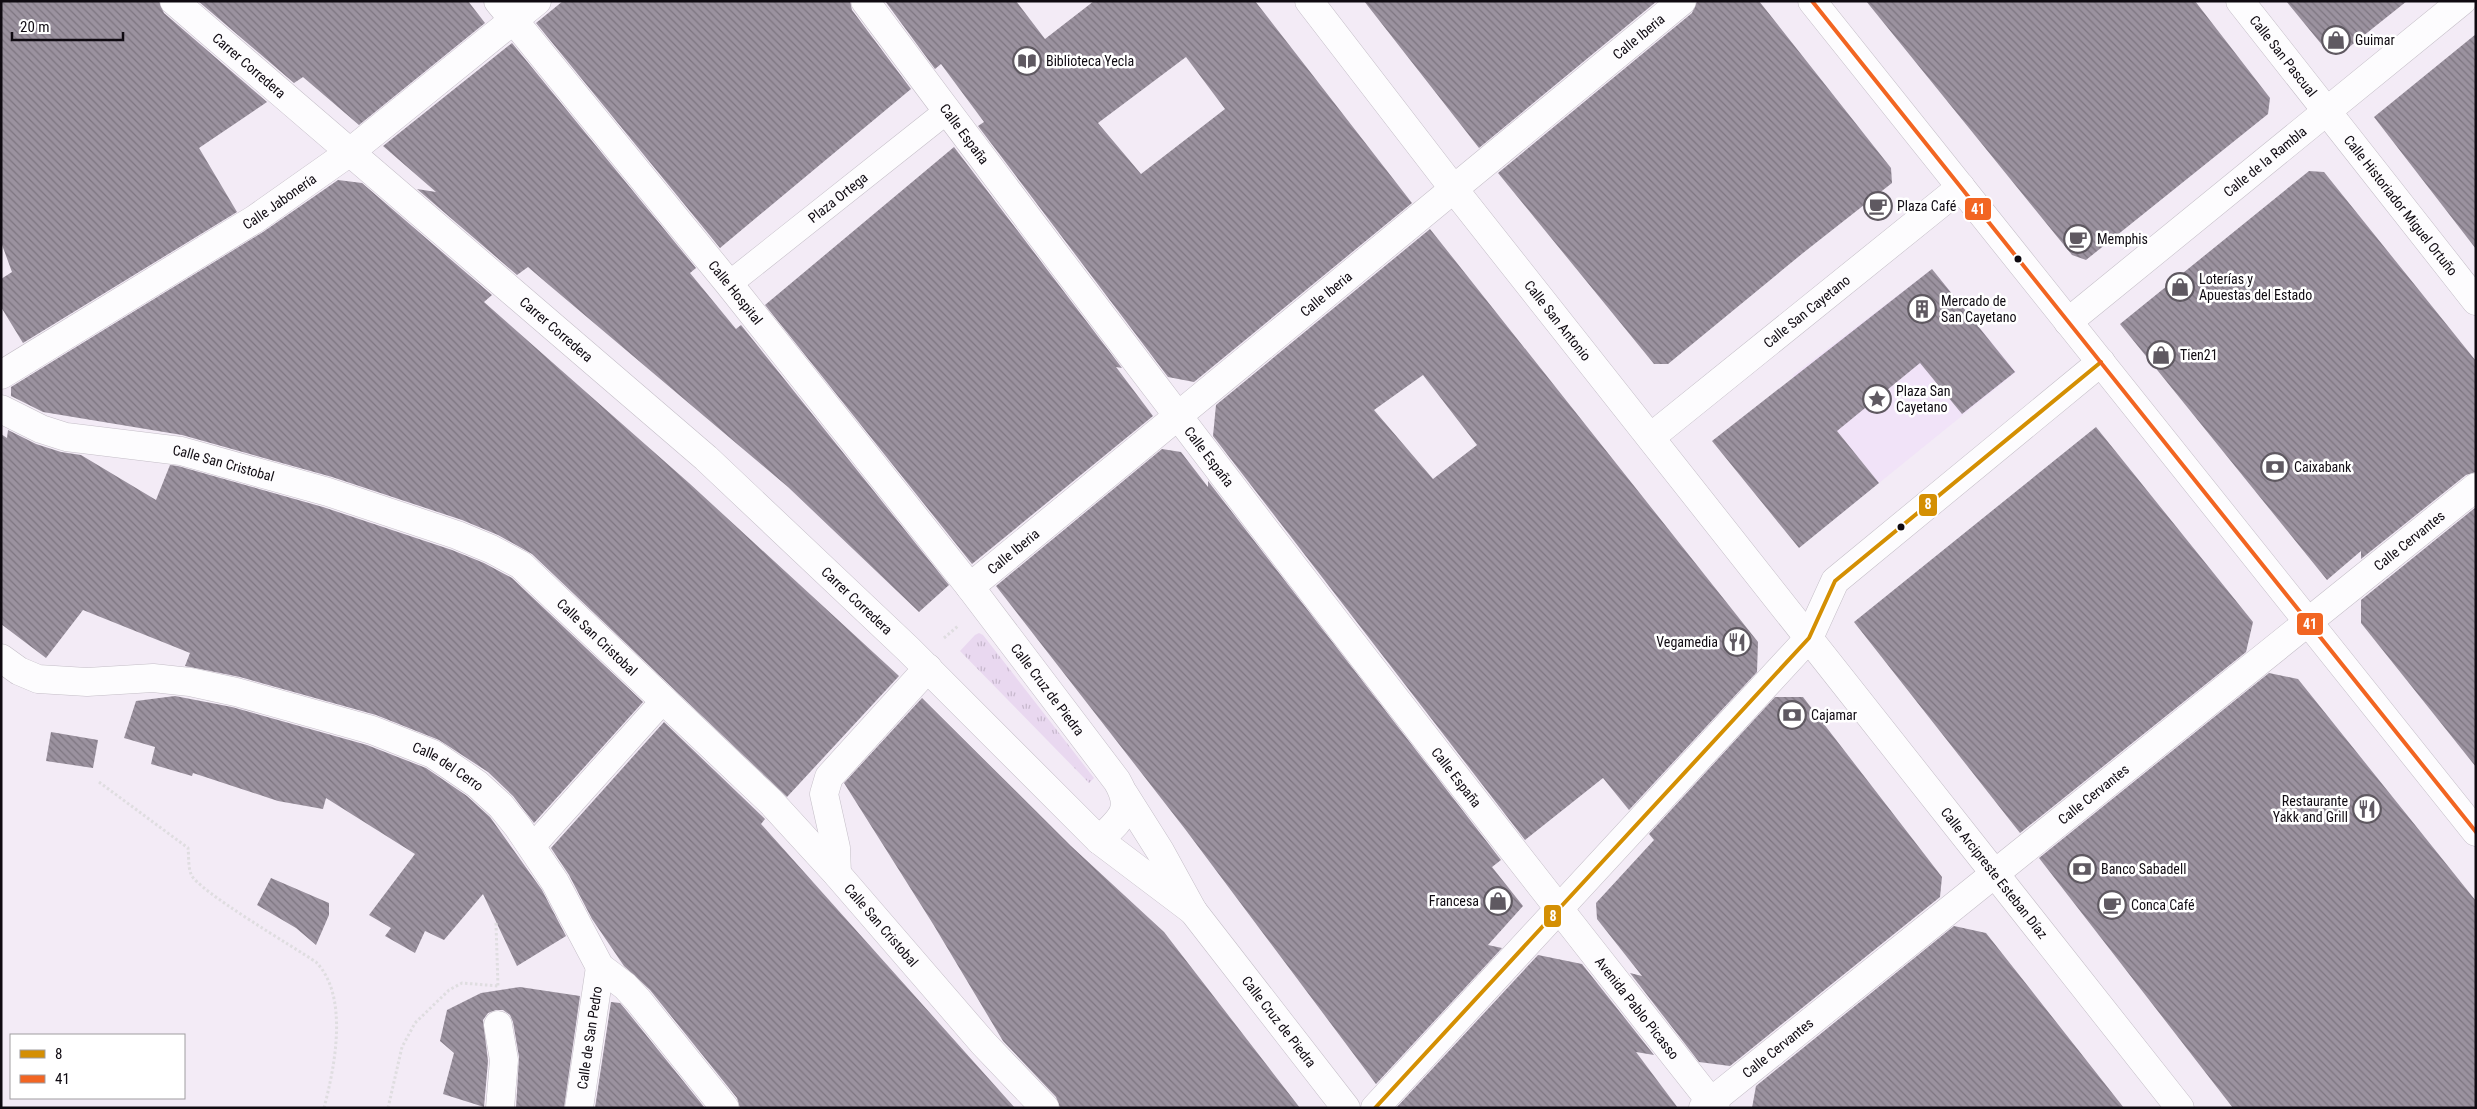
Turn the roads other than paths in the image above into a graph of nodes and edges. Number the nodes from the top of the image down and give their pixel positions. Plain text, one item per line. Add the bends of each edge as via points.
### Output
1 (174, 1) edge
2 (538, 1) edge
3 (865, 1) edge
4 (1309, 1) edge
5 (1682, 1) edge
6 (1812, 1) edge
7 (2240, 1) edge
8 (2462, 1) edge
9 (506, 11) edge
10 (947, 111) junction
11 (2326, 111) junction
12 (350, 152) junction
13 (1961, 187) junction
14 (1453, 188) junction
15 (729, 284) junction
16 (2476, 301) edge
17 (2068, 322) junction
18 (2101, 362) junction
19 (1, 374) edge
20 (1, 409) edge
21 (1179, 416) junction
22 (1651, 437) junction
23 (2476, 487) edge
24 (977, 595) junction
25 (2308, 623) junction
26 (1809, 638) junction
27 (10, 664) edge
28 (924, 664) junction
29 (663, 701) junction
30 (1124, 794) junction
31 (2476, 832) edge
32 (1099, 840) junction
33 (532, 847) junction
34 (837, 874) junction
35 (1996, 874) junction
36 (1558, 908) junction
37 (1193, 911) junction
38 (600, 967) junction
39 (498, 1025) road end
40 (1710, 1106) edge
41 (500, 1108) edge
42 (580, 1108) edge
43 (725, 1108) edge
44 (1045, 1108) edge
45 (1346, 1108) edge
46 (1375, 1108) edge
47 (2180, 1108) edge

1 - 12 street, Carrer Corredera
2 - 9 street, Calle Jabonería
3 - 10 street, Calle España
4 - 14 street, Calle San Antonio
5 - 14 street, Calle Iberia
6 - 13 street
7 - 11 street, Calle San Pascual
8 - 11 street, Calle de la Rambla
9 - 12 street, Calle Jabonería
9 - 15 street, Calle Hospital
10 - 15 street, Plaza Ortega
10 - 21 street, Calle España
11 - 16 street, Calle Historiador Miguel Ortuño
11 - 17 street, Calle de la Rambla
12 - 19 street, Calle Jabonería via 254,219
12 - 28 street, Carrer Corredera via 706,458
13 - 17 street
13 - 22 street, Calle San Cayetano
14 - 21 street, Calle Iberia
14 - 22 street, Calle San Antonio
15 - 24 street, Calle Hospital
17 - 18 street
18 - 25 street
18 - 26 street via 1835,581
20 - 29 street, Calle San Cristobal via 41,430 66,437 181,452 328,492 492,549 521,565
21 - 24 street, Calle Iberia
21 - 36 street, Calle España
22 - 26 street, Calle San Antonio
23 - 25 street, Calle Cervantes
24 - 30 street, Calle Cruz de Piedra
25 - 31 street
25 - 35 street, Calle Cervantes
26 - 35 street, Calle Arcipreste Esteban Díaz
26 - 36 street
27 - 33 street, Calle del Cerro via 38,679 54,681 153,678 190,682 372,730 434,754 477,784 501,806
28 - 32 street, Calle Cruz de Piedra
28 - 34 street via 829,777 824,794 836,848
29 - 33 street
29 - 34 street, Calle San Cristobal via 770,802
30 - 32 street via 1123,814
30 - 37 street, Calle Cruz de Piedra
32 - 37 street, Calle Cruz de Piedra
33 - 38 street, Calle del Cerro via 576,918
34 - 44 street, Calle San Cristobal via 983,1043
35 - 40 street, Calle Cervantes
35 - 47 street, Calle Arcipreste Esteban Díaz
36 - 40 street, Avenida Pablo Picasso
36 - 46 street
37 - 45 street, Calle Cruz de Piedra
38 - 42 street, Calle de San Pedro
38 - 43 street, Calle del Cerro via 638,1000
39 - 41 street via 504,1060

